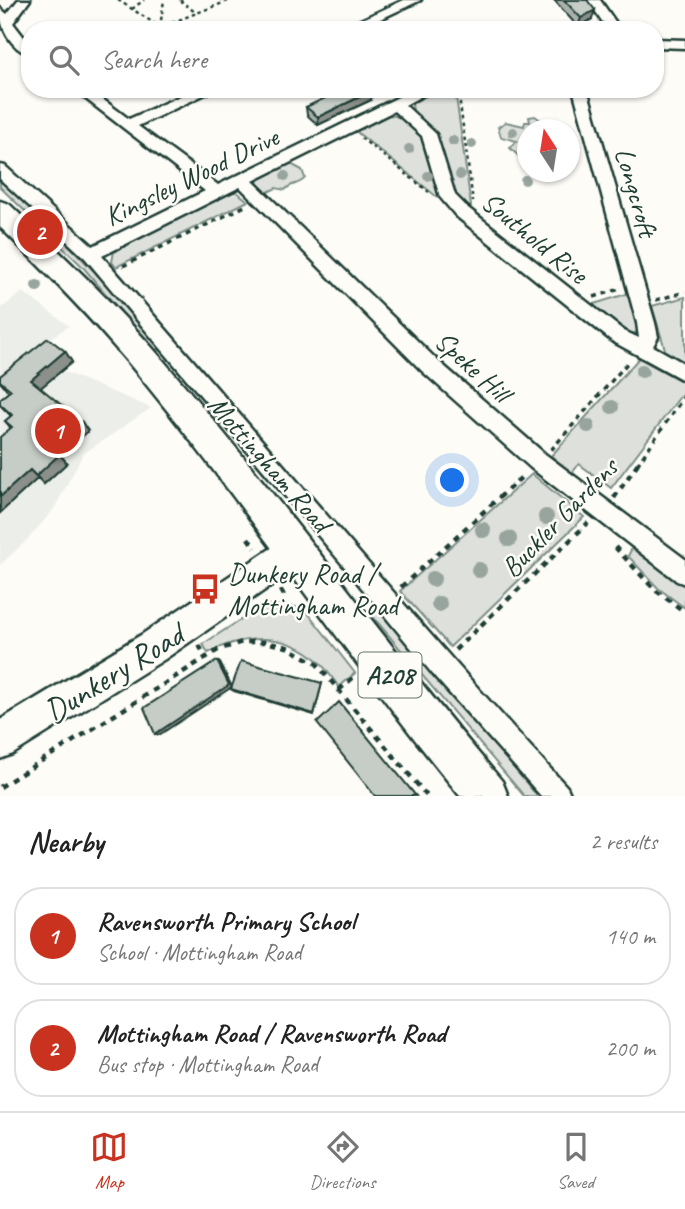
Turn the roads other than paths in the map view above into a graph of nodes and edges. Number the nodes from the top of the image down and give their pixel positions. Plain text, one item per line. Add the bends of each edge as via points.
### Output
1 (24, 0) edge
2 (415, 0) edge
3 (594, 0) edge
4 (3, 18) edge
5 (366, 21) edge
6 (609, 21) edge
7 (664, 43) edge
8 (21, 44) edge
9 (685, 44) edge
10 (91, 98) edge
11 (188, 98) edge
12 (410, 98) edge
13 (583, 98) edge
14 (396, 105) junction
15 (127, 125) junction
16 (0, 170) edge
17 (242, 180) junction
18 (216, 192) junction
19 (0, 211) edge
20 (91, 254) junction
21 (642, 349) junction
22 (685, 373) edge
23 (277, 564) junction
24 (685, 573) edge
25 (0, 741) edge
26 (487, 796) edge
27 (558, 796) edge

1 - 4 street
2 - 5 street
3 - 6 street
4 - 8 street
7 - 9 street
10 - 15 street
11 - 15 street
12 - 14 street, Kingsley Wood Drive
13 - 21 street, Longcroft via 649,337
14 - 17 street, Kingsley Wood Drive
14 - 21 street, Southold Rise via 429,134 448,197 575,303
15 - 18 street
16 - 20 street, Mottingham Road
17 - 18 street, Kingsley Wood Drive
17 - 24 street, Speke Hill via 429,365 538,461
18 - 20 street, Kingsley Wood Drive
19 - 23 main road, Mottingham Road / A208 via 67,274 170,390
20 - 27 street, Mottingham Road via 443,669
21 - 22 street, Southold Rise
23 - 25 street, Dunkery Road via 176,633
23 - 26 main road, Mottingham Road / A208

